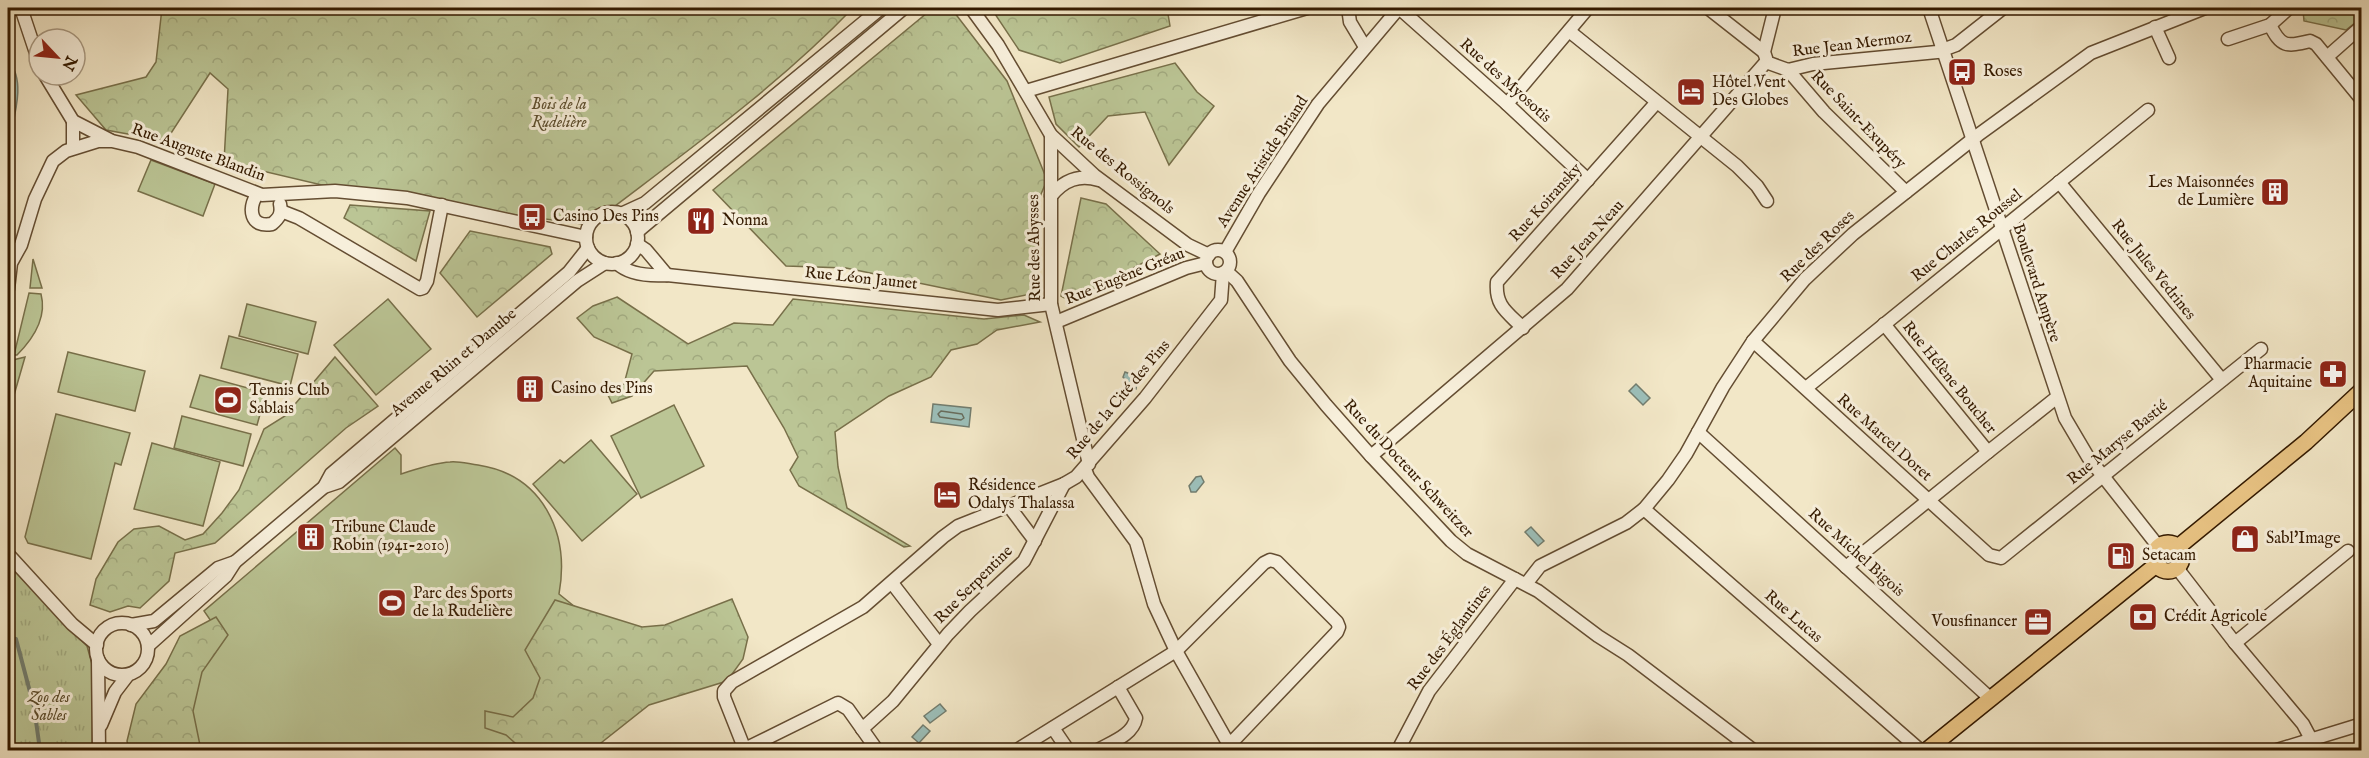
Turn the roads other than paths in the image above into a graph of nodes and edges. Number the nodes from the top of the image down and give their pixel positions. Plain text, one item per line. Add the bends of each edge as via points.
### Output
1 (21, 8) edge
2 (881, 8) edge
3 (904, 8) edge
4 (971, 8) edge
5 (1307, 8) edge
6 (1348, 8) edge
7 (1399, 8) edge
8 (1588, 8) edge
9 (1708, 8) edge
10 (1775, 8) edge
11 (1929, 8) edge
12 (2003, 8) edge
13 (2205, 8) edge
14 (2289, 8) edge
15 (2270, 25) junction
16 (2361, 26) edge
17 (27, 27) edge
18 (2155, 27) junction
19 (1569, 31) junction
20 (2228, 39) dead end
21 (1365, 47) junction
22 (1943, 50) junction
23 (1765, 57) junction
24 (2326, 57) junction
25 (2169, 58) dead end
26 (1788, 70) junction
27 (53, 87) edge
28 (1026, 91) junction
29 (2361, 100) edge
30 (1656, 103) junction
31 (1508, 104) junction
32 (2148, 110) dead end
33 (74, 121) junction
34 (1051, 135) junction
35 (1700, 138) junction
36 (1972, 140) junction
37 (112, 141) junction
38 (73, 148) junction
39 (1588, 180) junction
40 (1103, 181) junction
41 (2059, 182) junction
42 (1906, 192) junction
43 (257, 194) junction
44 (274, 195) junction
45 (1051, 196) junction
46 (1767, 201) dead end
47 (442, 205) junction
48 (281, 211) junction
49 (621, 214) junction
50 (2001, 230) junction
51 (637, 238) junction
52 (587, 242) junction
53 (1225, 252) junction
54 (1208, 259) junction
55 (9, 262) edge
56 (611, 263) junction
57 (1225, 272) junction
58 (667, 274) junction
59 (8, 289) edge
60 (1051, 304) junction
61 (1056, 322) junction
62 (1884, 324) junction
63 (1523, 328) junction
64 (1753, 341) junction
65 (2261, 349) dead end
66 (2222, 380) junction
67 (1806, 388) junction
68 (2361, 390) edge
69 (2056, 398) junction
70 (2361, 401) edge
71 (1698, 432) junction
72 (2306, 442) junction
73 (1988, 452) junction
74 (1371, 456) junction
75 (1087, 467) junction
76 (2103, 476) junction
77 (1064, 484) junction
78 (324, 487) junction
79 (1929, 501) junction
80 (1008, 505) junction
81 (1644, 509) junction
82 (1035, 541) junction
83 (2158, 546) junction
84 (2178, 547) junction
85 (2348, 551) dead end
86 (8, 555) edge
87 (1994, 558) joint
88 (235, 562) junction
89 (2156, 565) junction
90 (1846, 567) junction
91 (2178, 568) junction
92 (1521, 582) junction
93 (892, 583) junction
94 (131, 625) junction
95 (2235, 643) junction
96 (939, 644) junction
97 (97, 645) junction
98 (148, 646) junction
99 (1176, 651) junction
100 (98, 659) junction
101 (128, 675) junction
102 (1118, 687) junction
103 (1991, 699) junction
104 (2361, 724) edge
105 (1053, 728) junction
106 (100, 729) junction
107 (862, 729) junction
108 (2304, 745) edge
109 (1230, 747) edge
110 (99, 750) edge
111 (744, 750) edge
112 (877, 750) edge
113 (1017, 750) edge
114 (1068, 750) edge
115 (1098, 750) edge
116 (1398, 750) edge
117 (1753, 750) edge
118 (1920, 750) edge
119 (1927, 750) edge
120 (2277, 750) edge

1 - 17 street
2 - 49 street via 645,203
3 - 51 street
4 - 28 street, Rue des Rossignols
5 - 28 street
6 - 21 street via 1350,22
7 - 21 street, Avenue Aristide Briand
7 - 31 street, Rue des Myosotis
8 - 19 street
9 - 23 street
10 - 23 street, Rue Jean Neau
11 - 22 street, Boulevard Ampère
12 - 22 street via 1956,45
13 - 18 street, Rue des Roses
14 - 15 street
15 - 20 street
15 - 24 street via 2284,44 2312,41
16 - 24 street
18 - 25 street
18 - 36 street, Rue des Roses via 2091,53
19 - 30 street
19 - 31 street
21 - 53 street, Avenue Aristide Briand via 1289,146
22 - 26 street, Rue Jean Mermoz
22 - 36 street, Boulevard Ampère
23 - 26 street, Rue Jean Mermoz
23 - 35 street, Rue Jean Neau
24 - 29 street
26 - 42 street, Rue Saint-Exupéry via 1824,112
27 - 33 street
28 - 34 street, Rue des Rossignols
30 - 35 street
30 - 39 street, Rue Koiransky
31 - 39 street, Rue des Myosotis
32 - 41 street, Rue Charles Roussel
33 - 37 street
33 - 38 street
34 - 40 street, Rue des Rossignols
34 - 45 street, Rue des Abysses
35 - 46 street via 1737,166
35 - 63 street, Rue Jean Neau via 1567,289
36 - 42 street, Rue des Roses
36 - 50 street, Boulevard Ampère
37 - 38 street, Rue Auguste Blandin via 89,142
37 - 43 street, Rue Auguste Blandin via 138,147
38 - 55 street, Rue Auguste Blandin via 53,161 35,199 21,245
39 - 63 street, Rue Koiransky via 1497,282 1499,304
40 - 45 street via 1086,176 1071,179
40 - 54 street, Rue des Rossignols
41 - 50 street, Rue Charles Roussel
41 - 66 street, Rue Jules Vedrines
42 - 64 street, Rue des Roses via 1826,257
43 - 44 street, Rue Auguste Blandin
43 - 48 street via 250,210 259,223 272,224
44 - 47 street, Rue Auguste Blandin via 335,191
44 - 48 street
45 - 60 street, Rue des Abysses
47 - 48 street via 427,280 420,289
47 - 52 street, Rue Auguste Blandin
49 - 51 street via 629,218
49 - 52 street via 608,212 596,218 590,225
50 - 62 street, Rue Charles Roussel
50 - 69 street, Boulevard Ampère
51 - 56 street via 632,255
51 - 58 street
52 - 56 street via 598,260
52 - 78 street, Avenue Rhin et Danube via 569,272 331,474
53 - 54 street via 1218,250
53 - 57 street via 1230,261
54 - 57 street via 1212,272
54 - 61 street, Rue Eugène Gréau
55 - 59 street, Rue Auguste Blandin
56 - 58 street, Rue Léon Jaunet via 654,276
56 - 78 street, Avenue Rhin et Danube via 577,281 339,482
57 - 74 street, Rue du Docteur Schweitzer via 1237,281 1290,361
57 - 75 street, Rue de la Cité des Pins via 1221,300
58 - 60 street, Rue Léon Jaunet via 998,310
60 - 61 street, Rue des Abysses
61 - 75 street, Rue des Abysses
62 - 67 street, Rue Charles Roussel
62 - 73 street, Rue Hélène Boucher
63 - 74 street, Rue Jean Neau
64 - 67 street, Rue Marcel Doret
64 - 71 street, Rue des Roses
65 - 66 street, Rue Maryse Bastié
66 - 76 street, Rue Maryse Bastié
67 - 79 street, Rue Marcel Doret
68 - 72 main road
69 - 73 street
69 - 76 street, Boulevard Ampère via 2079,443
70 - 72 main road
71 - 81 street, Rue des Roses
71 - 90 street, Rue Michel Bigois
72 - 84 main road
73 - 79 street
74 - 92 street, Rue du Docteur Schweitzer via 1451,541 1467,554
75 - 77 street, Rue de la Cité des Pins
75 - 99 street, Rue des Abysses via 1088,477 1136,542 1154,604
76 - 83 street, Boulevard Ampère
76 - 87 street, Rue Maryse Bastié via 2005,556
77 - 80 street, Rue de la Cité des Pins
77 - 82 street, Rue Serpentine
78 - 88 street, Avenue Rhin et Danube
79 - 87 street, Rue Marcel Doret
79 - 90 street
80 - 82 street
80 - 93 street, Rue de la Cité des Pins via 958,526
81 - 92 street, Rue des Roses via 1626,523 1540,566
81 - 118 street, Rue Lucas
82 - 96 street, Rue Serpentine via 1018,567 988,592
83 - 84 main road via 2168,542
83 - 89 main road via 2153,555
84 - 91 main road via 2182,558
85 - 95 street
86 - 97 street via 72,624
88 - 94 street, Avenue Rhin et Danube via 218,568 154,621
88 - 98 street, Avenue Rhin et Danube via 226,576
89 - 91 main road via 2167,572
89 - 103 main road
90 - 103 street, Rue Michel Bigois
91 - 95 street
92 - 116 street, Rue des Églantines via 1429,691
92 - 117 street, Rue du Docteur Schweitzer via 1628,655
93 - 96 street, Rue Serpentine
93 - 111 street, Rue de la Cité des Pins via 863,607 732,682 724,691
94 - 97 street via 110,626
94 - 98 street via 143,634
95 - 108 street via 2303,723
96 - 107 street, Rue Serpentine via 893,702
97 - 100 street
98 - 101 street via 142,665
99 - 102 street
99 - 109 street, Rue des Abysses
99 - 109 street via 1270,560 1277,562 1337,622 1337,632
100 - 101 street via 113,674
100 - 106 street
101 - 106 street via 115,692
102 - 105 street
102 - 115 street via 1136,718 1135,725
103 - 119 main road
104 - 108 street
105 - 113 street
105 - 114 street
106 - 110 street
107 - 111 street via 848,709 838,704
107 - 112 street
108 - 120 street

